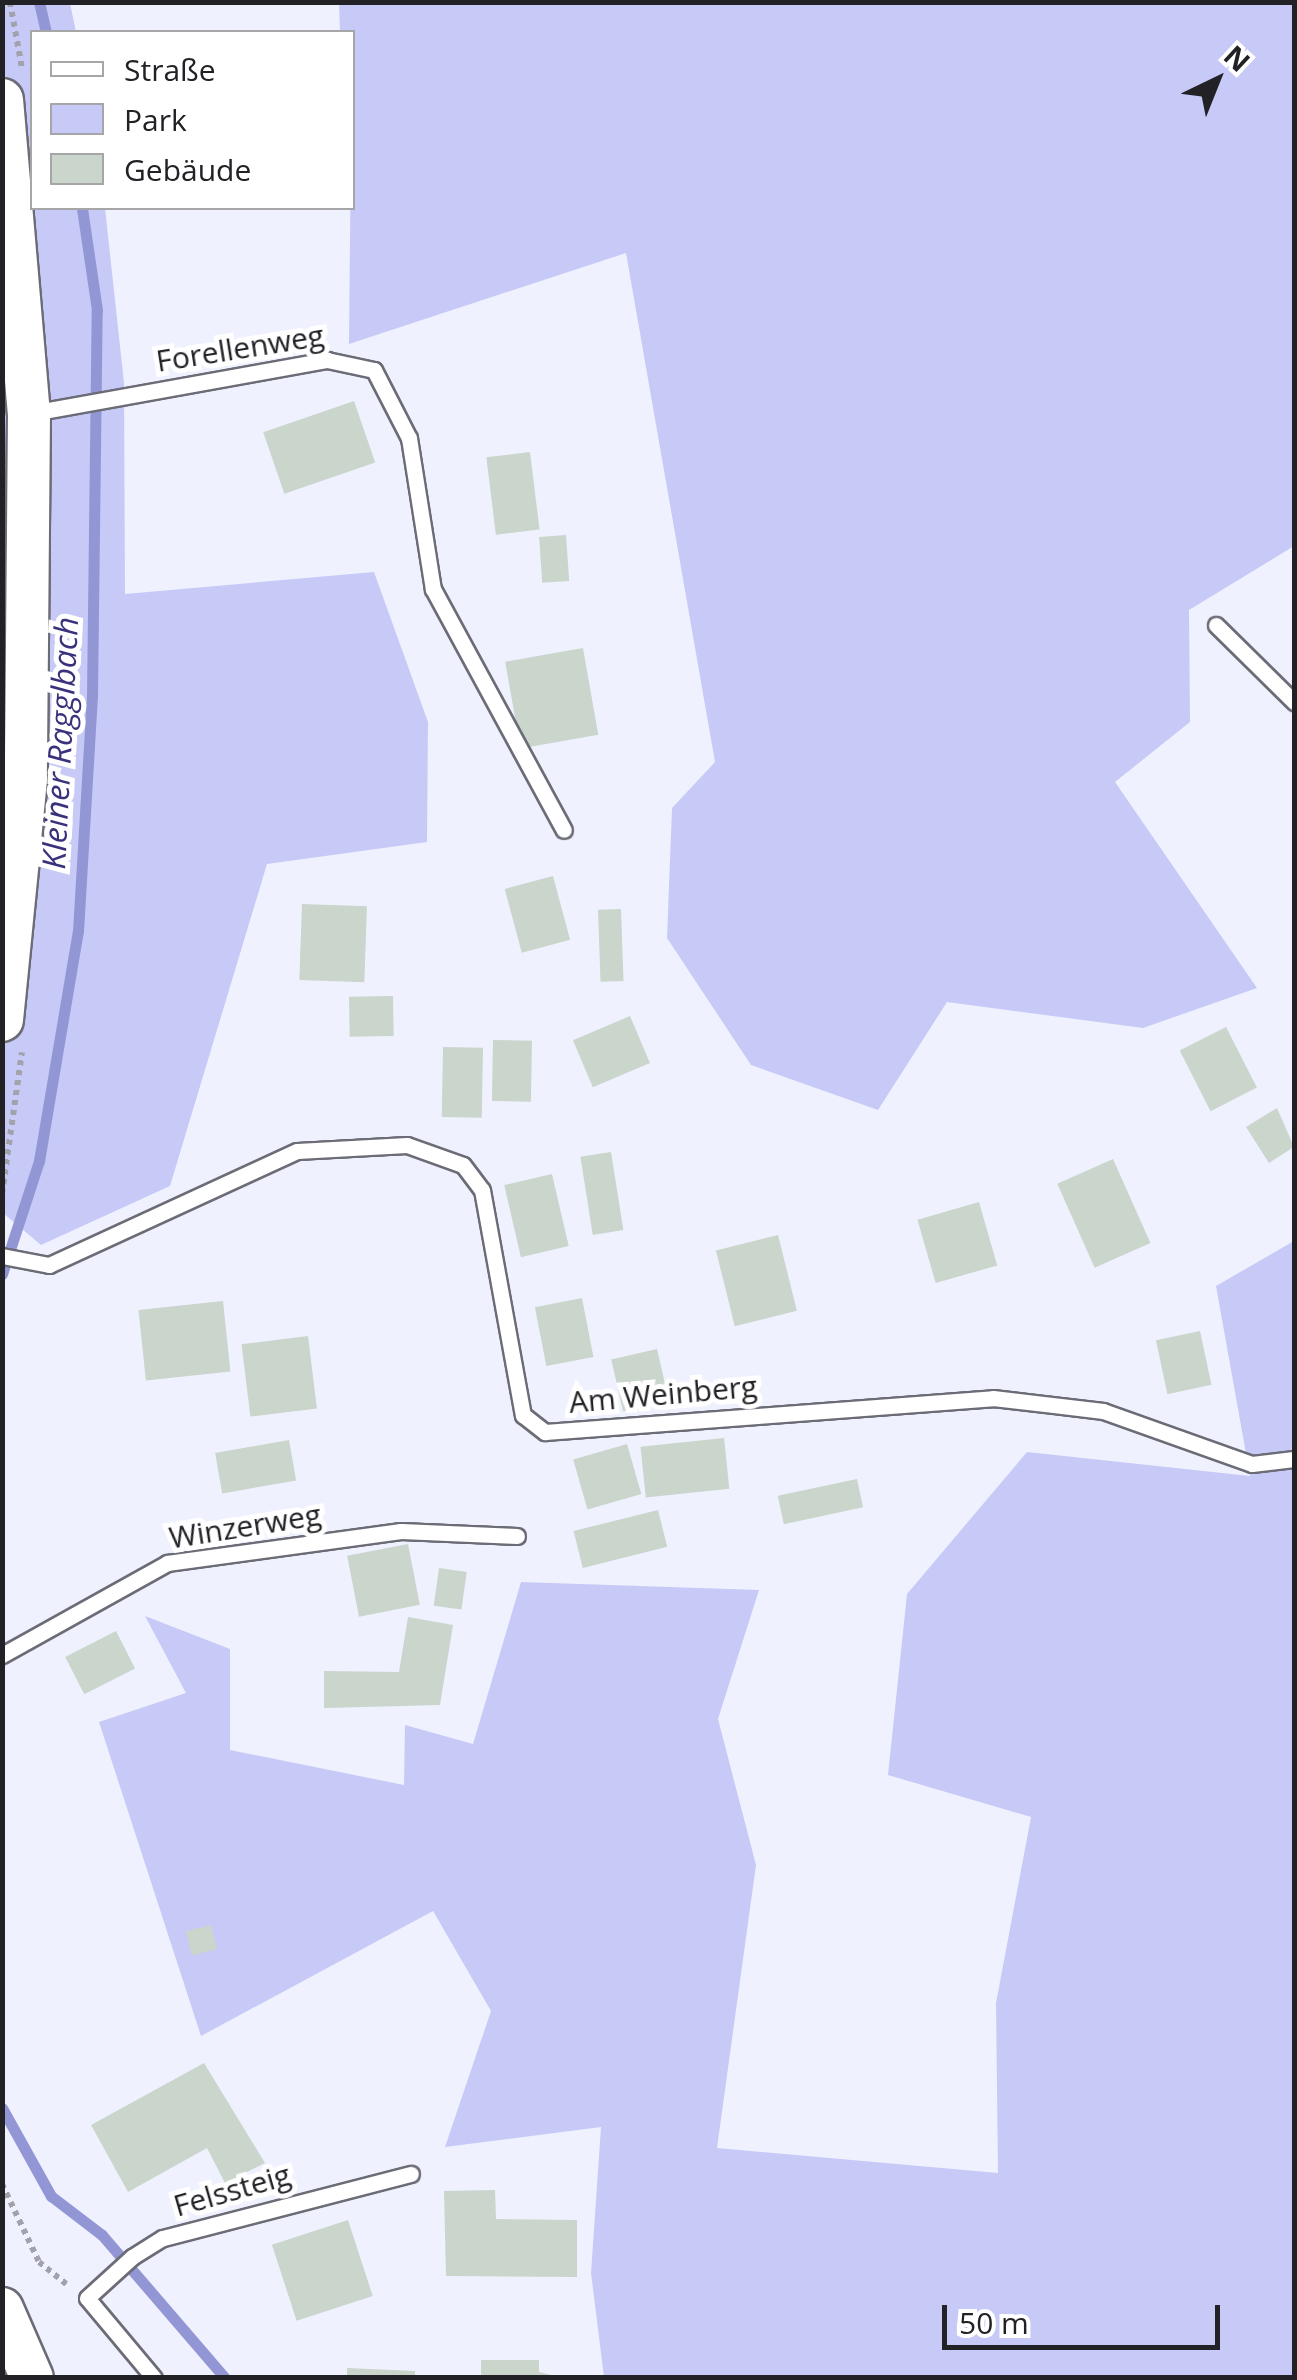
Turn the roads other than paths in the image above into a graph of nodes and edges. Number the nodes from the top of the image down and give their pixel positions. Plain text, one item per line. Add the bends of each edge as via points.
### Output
1 (2, 100) edge
2 (28, 414) junction
3 (1216, 625) dead end
4 (1294, 702) edge
5 (564, 830) dead end
6 (2, 1020) edge
7 (2, 1256) edge
8 (1294, 1460) edge
9 (518, 1536) dead end
10 (2, 1655) edge
11 (411, 2174) dead end
12 (2, 2309) edge
13 (32, 2378) edge
14 (154, 2378) edge

1 - 2 main road
2 - 5 lane, Forellenweg via 327,360 374,370 410,438 433,589
2 - 6 main road via 26,779
3 - 4 lane
7 - 8 lane, Am Weinberg via 50,1265 297,1151 406,1145 463,1165 482,1190 523,1415 544,1432 993,1398 1103,1412 1252,1464
9 - 10 lane, Winzerweg via 401,1530 168,1563
11 - 14 lane, Felssteig via 163,2238 132,2257 87,2298
12 - 13 main road

